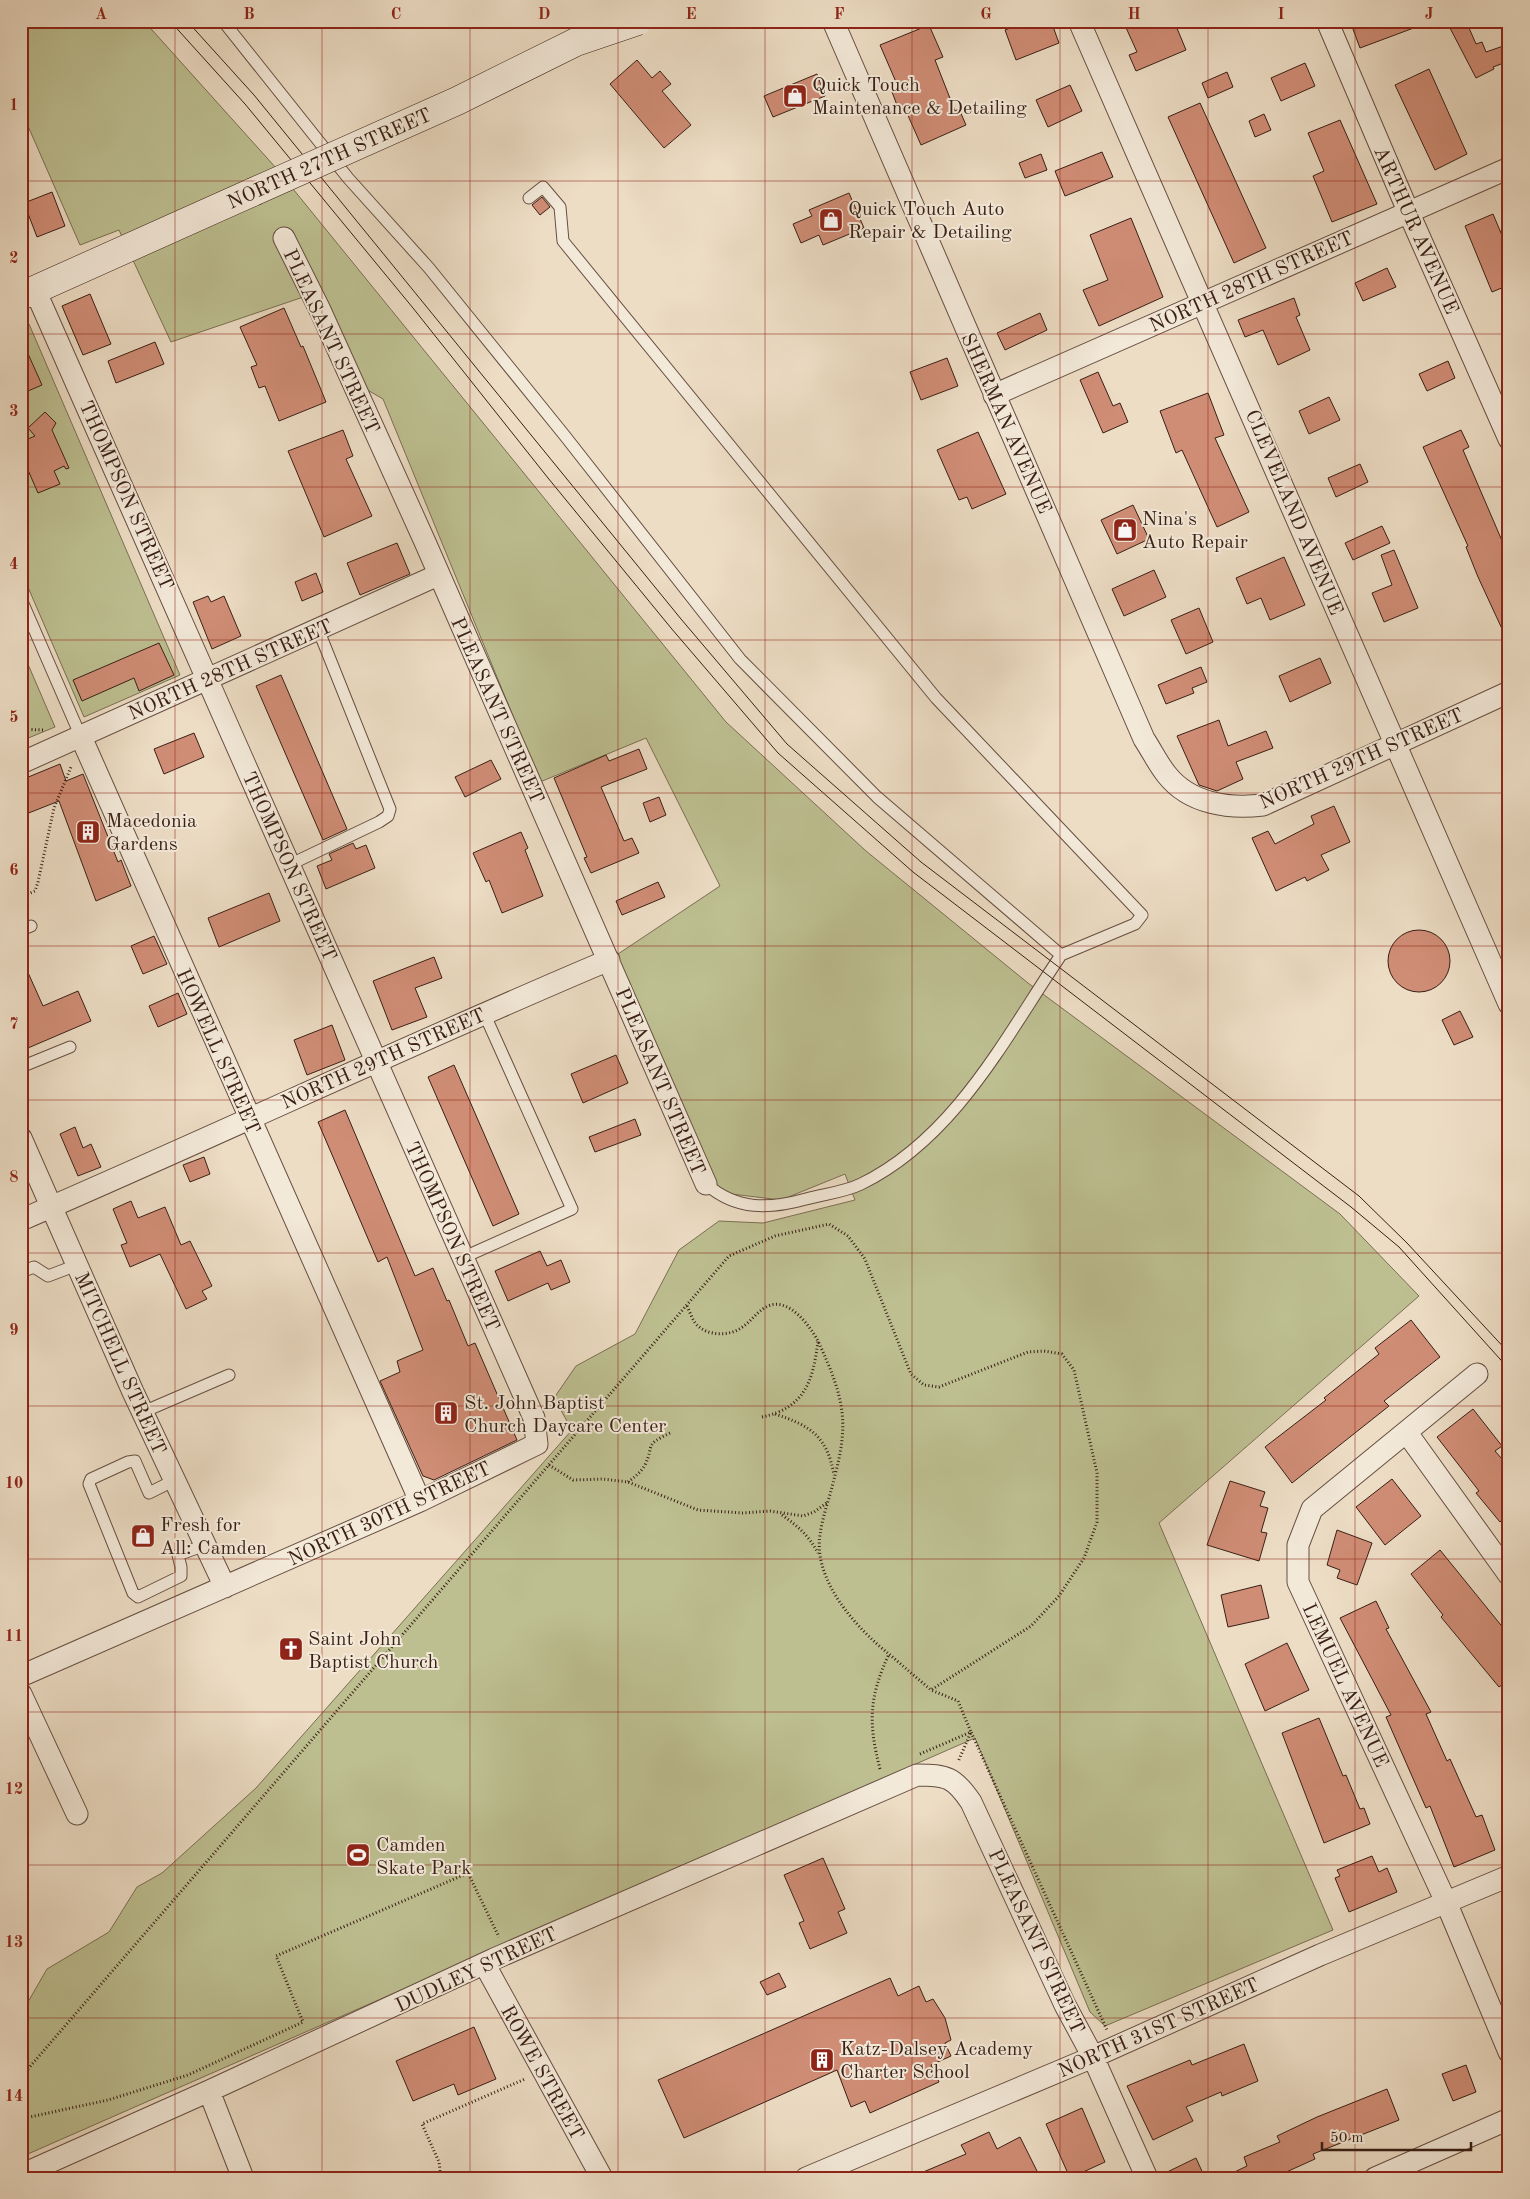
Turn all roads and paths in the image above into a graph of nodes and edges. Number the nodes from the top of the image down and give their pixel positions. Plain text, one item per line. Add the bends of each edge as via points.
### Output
1 (223, 21) edge
2 (638, 21) edge
3 (833, 21) edge
4 (1080, 21) edge
5 (1327, 21) edge
6 (1509, 168) edge
7 (529, 198) dead end
8 (1408, 211) junction
9 (284, 238) dead end
10 (28, 293) edge
11 (1203, 302) junction
12 (994, 395) junction
13 (1509, 438) edge
14 (438, 575) junction
15 (21, 599) edge
16 (318, 629) junction
17 (208, 679) junction
18 (1509, 692) edge
19 (21, 728) edge
20 (47, 731) dead end
21 (80, 736) junction
22 (1395, 745) junction
23 (74, 759) dead end
24 (21, 763) edge
25 (1209, 802) joint
26 (289, 864) junction
27 (21, 897) edge
28 (1061, 955) junction
29 (609, 960) junction
30 (1509, 1004) edge
31 (484, 1013) junction
32 (70, 1047) dead end
33 (376, 1064) junction
34 (21, 1067) edge
35 (249, 1118) junction
36 (21, 1138) edge
37 (706, 1184) joint
38 (51, 1207) junction
39 (21, 1220) edge
40 (462, 1258) junction
41 (77, 1265) junction
42 (21, 1272) edge
43 (687, 1306) junction
44 (818, 1340) junction
45 (1477, 1374) dead end
46 (229, 1375) dead end
47 (143, 1412) junction
48 (775, 1414) junction
49 (762, 1417) dead end
50 (670, 1433) dead end
51 (1407, 1433) junction
52 (537, 1444) joint
53 (549, 1465) junction
54 (834, 1478) junction
55 (175, 1480) junction
56 (628, 1482) junction
57 (420, 1501) junction
58 (828, 1501) junction
59 (782, 1514) junction
60 (205, 1545) junction
61 (819, 1556) junction
62 (1509, 1575) edge
63 (225, 1586) junction
64 (889, 1654) junction
65 (21, 1676) edge
66 (930, 1690) junction
67 (21, 1694) edge
68 (971, 1732) junction
69 (917, 1756) dead end
70 (889, 1768) dead end
71 (943, 1777) junction
72 (77, 1814) dead end
73 (1509, 1876) edge
74 (1446, 1902) junction
75 (509, 1935) dead end
76 (485, 1965) junction
77 (1108, 2033) dead end
78 (1509, 2052) edge
79 (1093, 2057) junction
80 (542, 2071) junction
81 (21, 2077) edge
82 (209, 2091) junction
83 (21, 2119) edge
84 (1509, 2119) edge
85 (21, 2175) edge
86 (243, 2178) edge
87 (441, 2178) edge
88 (602, 2178) edge
89 (806, 2178) edge
90 (1147, 2178) edge
91 (1375, 2178) edge

1 - 28 lane via 348,178 429,268 740,659 877,797
2 - 10 main road, NORTH 27TH STREET, bridge via 576,42 457,101
3 - 12 street, SHERMAN AVENUE
4 - 11 street, CLEVELAND AVENUE
5 - 8 street, ARTHUR AVENUE
6 - 8 street, NORTH 28TH STREET
7 - 28 lane via 543,187 560,207 563,241 936,698 1142,914 1135,924
8 - 11 street, NORTH 28TH STREET
8 - 13 street, ARTHUR AVENUE
9 - 14 street, PLEASANT STREET via 320,310
10 - 17 street, THOMPSON STREET
11 - 12 street, NORTH 28TH STREET
11 - 22 street, CLEVELAND AVENUE
12 - 25 street, SHERMAN AVENUE via 1144,739 1168,776 1192,797
14 - 16 street, NORTH 28TH STREET
14 - 29 street, PLEASANT STREET
15 - 21 lane, HOWELL STREET
16 - 17 street, NORTH 28TH STREET
16 - 26 lane via 390,809 388,816 379,822
17 - 21 street, NORTH 28TH STREET
17 - 26 street, THOMPSON STREET
18 - 22 street, NORTH 29TH STREET
19 - 20 path
21 - 24 street, NORTH 28TH STREET
21 - 35 street, HOWELL STREET
22 - 25 street, NORTH 29TH STREET via 1263,806 1244,808
22 - 30 street, CLEVELAND AVENUE
23 - 27 path via 54,808 35,891
26 - 33 street, THOMPSON STREET
28 - 37 lane via 976,1084 918,1148 860,1184 778,1207 745,1205 715,1192
29 - 31 street, NORTH 29TH STREET
29 - 37 street, PLEASANT STREET
31 - 33 street, NORTH 29TH STREET
31 - 40 lane via 572,1209
32 - 34 lane
33 - 35 street, NORTH 29TH STREET
33 - 40 street, THOMPSON STREET
35 - 38 street, NORTH 29TH STREET
35 - 57 street, HOWELL STREET
36 - 38 street, MITCHELL STREET
38 - 39 street, NORTH 29TH STREET
38 - 41 street, MITCHELL STREET
40 - 52 street, THOMPSON STREET via 534,1418
41 - 42 lane via 48,1276 34,1267
41 - 47 street, MITCHELL STREET
43 - 44 path via 697,1326 708,1332 730,1334 770,1305 790,1309 802,1318
43 - 53 path
43 - 66 path via 729,1256 776,1236 829,1224 848,1236 865,1259 911,1374 924,1385 939,1387 1028,1352 1062,1354 1074,1370 1097,1473 1097,1522 1084,1558 1059,1596 1030,1626
44 - 48 path via 814,1371 804,1393
44 - 54 path via 830,1368 842,1413 840,1455
45 - 51 street, LEMUEL AVENUE
46 - 47 lane
47 - 55 street, MITCHELL STREET
48 - 49 path
48 - 54 path via 816,1433 830,1459
50 - 56 path via 655,1440 649,1447 646,1463
51 - 62 street
51 - 74 street, LEMUEL AVENUE via 1312,1510 1298,1545 1298,1582
52 - 57 street, NORTH 30TH STREET
53 - 56 path via 573,1480
53 - 81 path
54 - 58 path
55 - 60 street, MITCHELL STREET
55 - 60 lane via 149,1492 135,1461 91,1479 89,1484 133,1593 138,1597 181,1576 178,1556
56 - 59 path via 698,1510
57 - 63 street, NORTH 30TH STREET
58 - 59 path via 814,1512 802,1516
58 - 61 path
59 - 61 path via 812,1540
60 - 63 street, MITCHELL STREET
61 - 64 path via 828,1582 854,1622
63 - 65 street, NORTH 30TH STREET
64 - 66 path
64 - 70 path via 880,1674 872,1712 880,1772
66 - 68 path via 958,1702
67 - 72 street
68 - 69 path
68 - 71 path
68 - 77 path
71 - 76 street, DUDLEY STREET via 917,1775
71 - 79 street, PLEASANT STREET via 961,1786 971,1802 1065,2005
73 - 74 street, NORTH 31ST STREET
74 - 78 street, LEMUEL AVENUE
74 - 79 street, NORTH 31ST STREET
75 - 83 path via 500,1939 468,1873 276,1956 304,2022 188,2075 108,2100
76 - 80 street, ROWE STREET
76 - 82 street, DUDLEY STREET
79 - 89 street, NORTH 31ST STREET
79 - 90 street, PLEASANT STREET
80 - 87 path via 422,2124 439,2162
80 - 88 street, ROWE STREET
82 - 85 street, DUDLEY STREET
82 - 86 street
84 - 91 street

